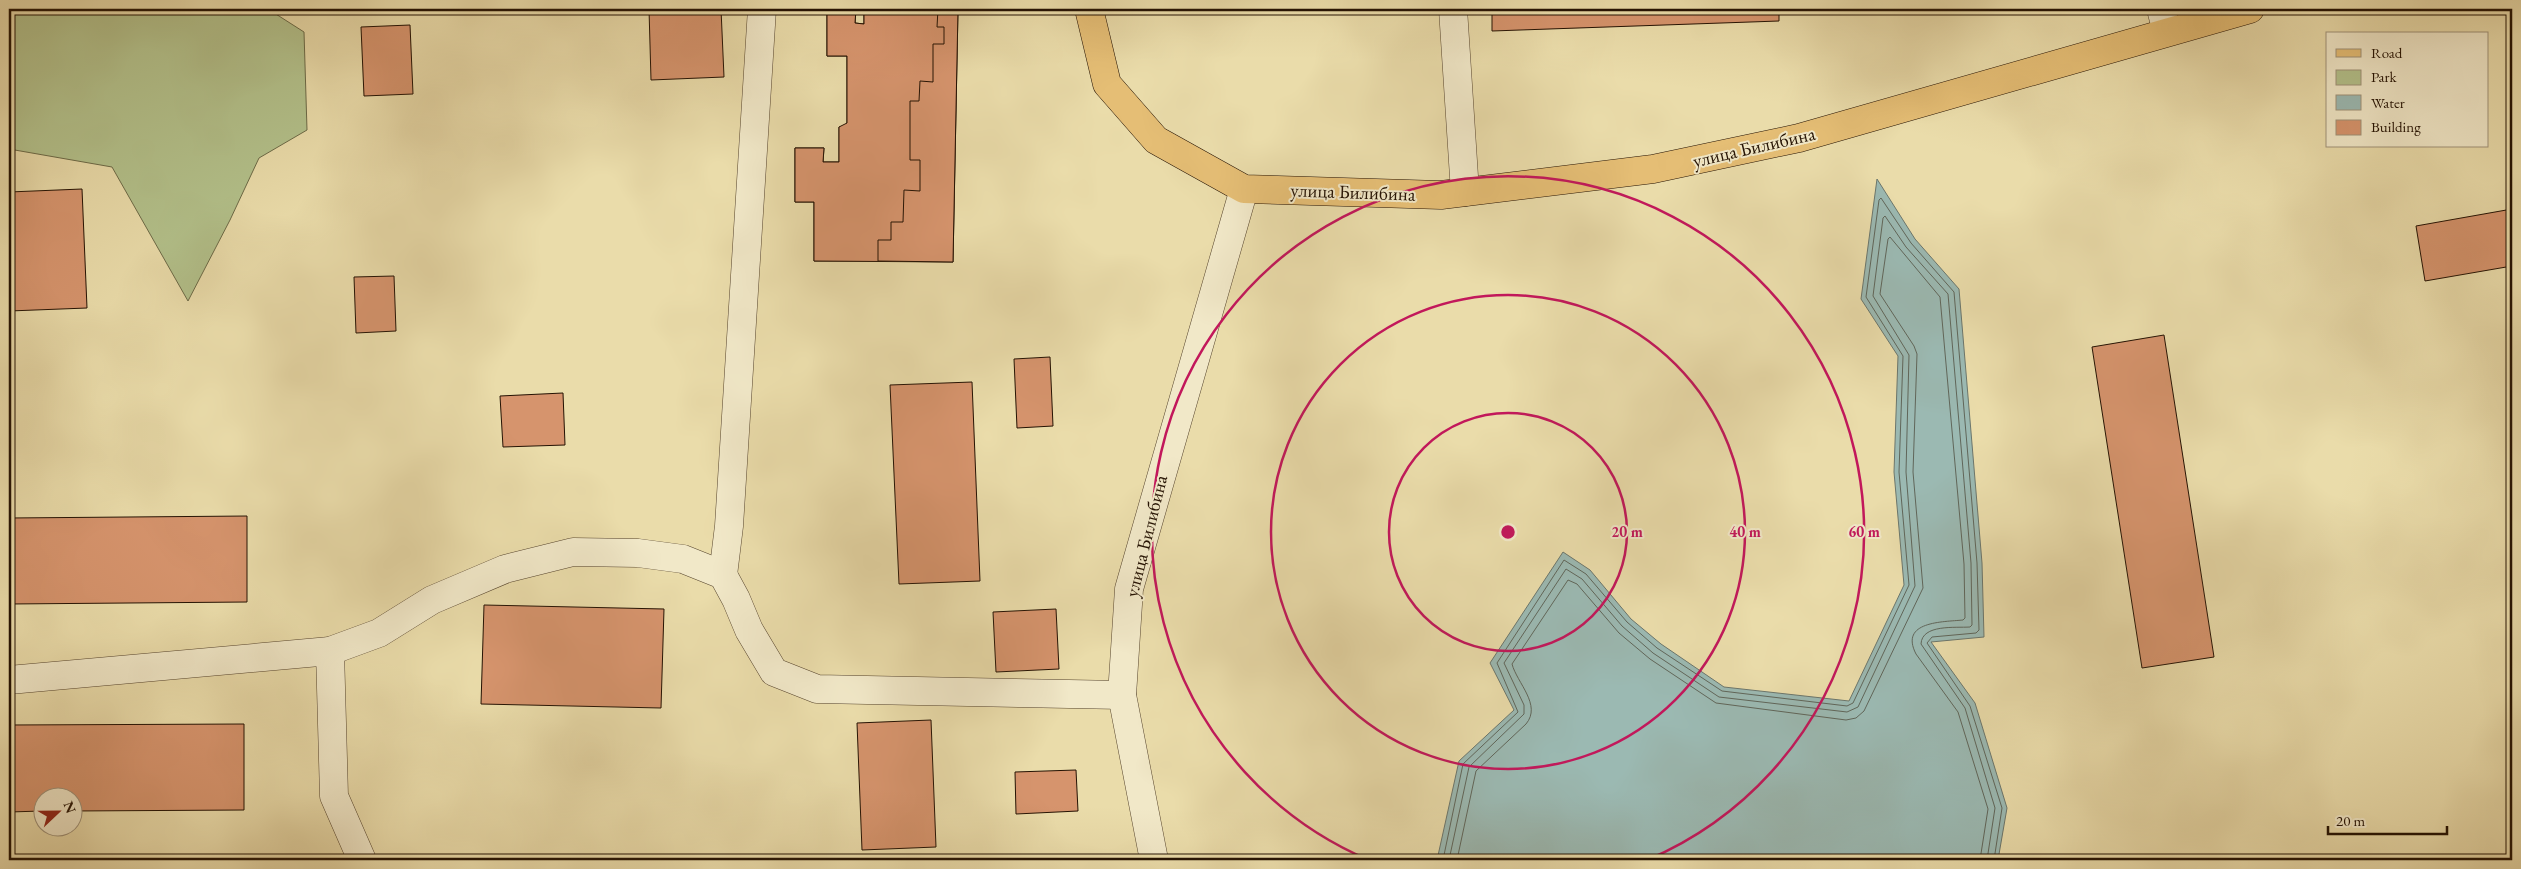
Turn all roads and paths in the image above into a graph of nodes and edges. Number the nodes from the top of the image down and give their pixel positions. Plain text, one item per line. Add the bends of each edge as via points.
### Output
1 (762, 9) edge
2 (1089, 9) edge
3 (1453, 9) edge
4 (2250, 9) edge
5 (2164, 20) edge
6 (1244, 189) junction
7 (1465, 192) junction
8 (723, 575) junction
9 (330, 651) junction
10 (9, 680) edge
11 (1122, 695) junction
12 (362, 860) edge
13 (1154, 860) edge

1 - 8 street via 731,506
2 - 6 main road, улица Билибина via 1107,84 1156,140
3 - 7 street
4 - 5 main road, улица Билибина
5 - 7 main road, улица Билибина via 1799,138 1653,169
6 - 7 main road, улица Билибина via 1441,195
6 - 11 street, улица Билибина via 1129,589
8 - 9 street via 683,559 638,553 573,552 505,569 432,600 379,632
8 - 11 street via 749,630 774,672 817,688
9 - 10 street
9 - 12 street via 334,796
11 - 13 street, улица Билибина

